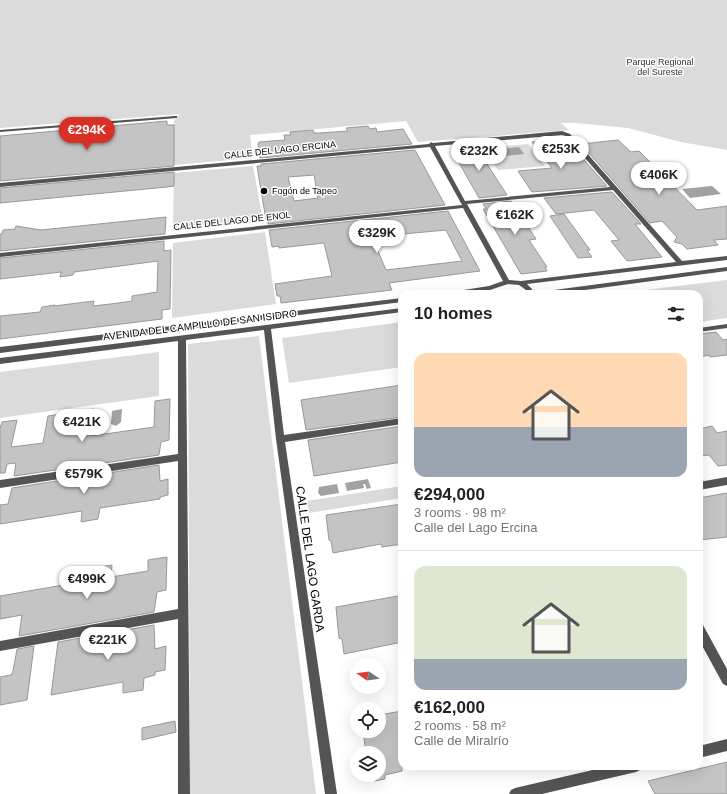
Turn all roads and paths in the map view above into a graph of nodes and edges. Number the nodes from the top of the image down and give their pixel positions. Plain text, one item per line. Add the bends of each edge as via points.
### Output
1 (175, 117) dead end
2 (0, 131) edge
3 (431, 144) junction
4 (0, 185) edge
5 (614, 188) junction
6 (465, 205) junction
7 (0, 255) edge
8 (727, 258) edge
9 (680, 264) junction
10 (727, 269) edge
11 (507, 282) junction
12 (521, 283) junction
13 (494, 290) edge
14 (529, 290) edge
15 (569, 290) edge
16 (398, 300) edge
17 (398, 311) edge
18 (727, 326) edge
19 (267, 327) junction
20 (703, 329) edge
21 (182, 338) junction
22 (0, 350) edge
23 (0, 361) edge
24 (398, 422) edge
25 (280, 439) junction
26 (183, 457) junction
27 (727, 481) edge
28 (0, 484) edge
29 (703, 485) edge
30 (182, 613) junction
31 (703, 636) edge
32 (0, 646) edge
33 (727, 680) edge
34 (727, 745) edge
35 (703, 751) edge
36 (619, 770) edge
37 (184, 794) edge
38 (331, 794) edge
39 (515, 794) edge

1 - 2 street
3 - 4 street, CALLE DEL LAGO ERCINA
3 - 5 street, CALLE DEL LAGO ERCINA via 562,133 568,135
3 - 6 street
5 - 6 street, CALLE DEL LAGO DE ENOL
5 - 9 street
6 - 7 street, CALLE DEL LAGO DE ENOL
6 - 11 street
8 - 9 street
9 - 12 street
10 - 15 street
11 - 12 street
11 - 13 street
12 - 14 street
16 - 22 street, AVENIDA DEL CAMPILLO DE SAN ISIDRO
17 - 19 street, AVENIDA DEL CAMPILLO DE SAN ISIDRO
18 - 20 street
19 - 21 street, AVENIDA DEL CAMPILLO DE SAN ISIDRO
19 - 25 street, CALLE DEL LAGO GARDA
21 - 23 street, AVENIDA DEL CAMPILLO DE SAN ISIDRO
21 - 26 street
24 - 25 street
25 - 38 street, CALLE DEL LAGO GARDA
26 - 28 street
26 - 30 street
27 - 29 street
30 - 32 street
30 - 37 street
31 - 33 street
34 - 35 street
36 - 39 street

